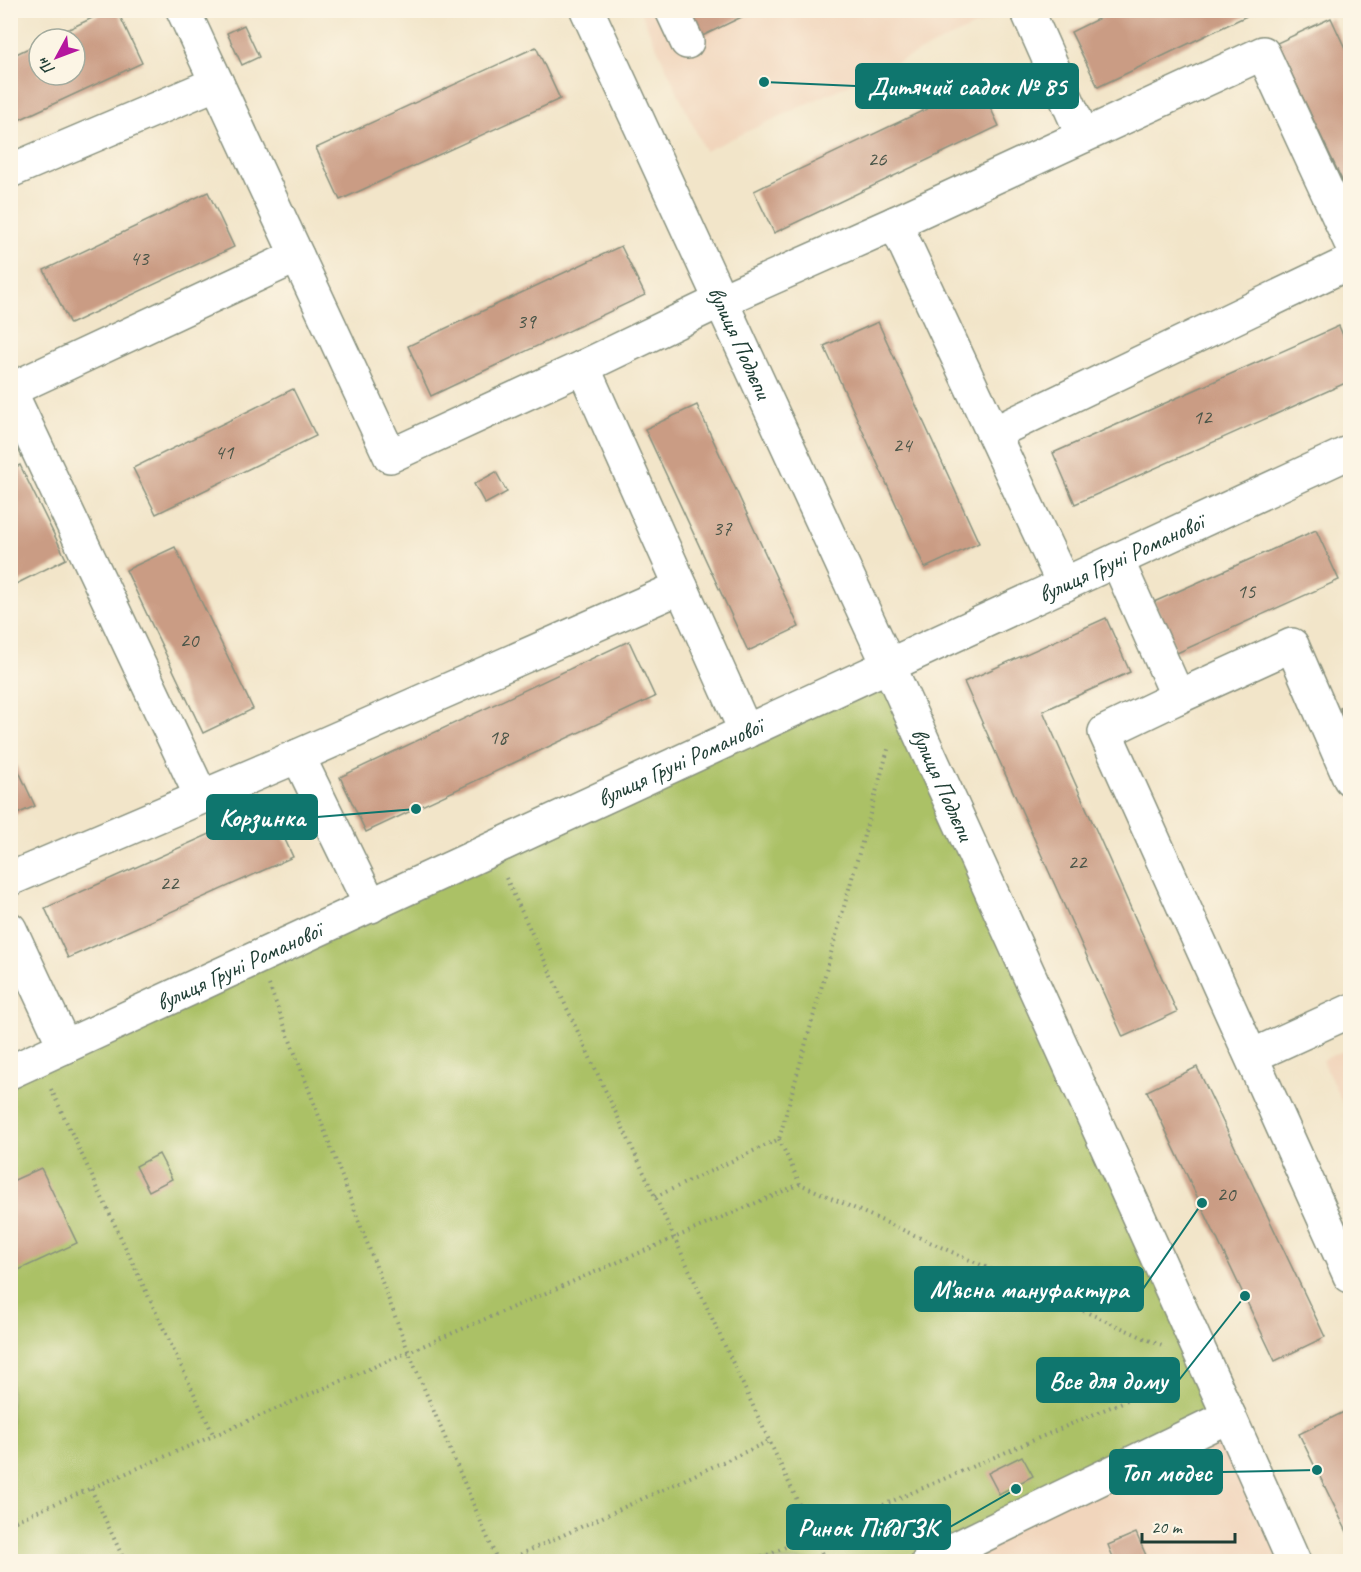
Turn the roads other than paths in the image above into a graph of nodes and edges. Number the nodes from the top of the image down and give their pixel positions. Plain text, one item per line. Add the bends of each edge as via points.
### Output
1 (183, 10) edge
2 (587, 10) edge
3 (672, 10) edge
4 (1027, 10) edge
5 (687, 42) dead end
6 (217, 83) junction
7 (1083, 136) junction
8 (10, 171) edge
9 (895, 223) junction
10 (1350, 241) edge
11 (297, 256) junction
12 (1350, 262) edge
13 (720, 301) junction
14 (583, 367) junction
15 (10, 391) edge
16 (994, 433) junction
17 (1350, 452) edge
18 (1117, 560) junction
19 (1064, 585) junction
20 (681, 587) junction
21 (889, 666) junction
22 (1178, 697) junction
23 (746, 732) junction
24 (298, 756) junction
25 (1350, 779) edge
26 (201, 796) junction
27 (10, 879) edge
28 (370, 906) junction
29 (10, 929) edge
30 (1350, 1011) edge
31 (1252, 1056) junction
32 (38, 1060) edge
33 (1350, 1276) edge
34 (1228, 1416) junction
35 (927, 1562) edge
36 (1294, 1562) edge

1 - 6 street
2 - 13 street, вулиця Подлєпи
3 - 5 street
4 - 7 street
6 - 8 street
6 - 11 street
7 - 9 street
7 - 10 street via 1263,53
9 - 13 street
9 - 16 street
11 - 14 street via 390,456
11 - 15 street
12 - 16 street
13 - 14 street
13 - 21 street, вулиця Подлєпи
14 - 20 street
15 - 26 street
16 - 19 street
17 - 18 street, вулиця Груні Романової
18 - 19 street, вулиця Груні Романової
18 - 22 street
19 - 21 street, вулиця Груні Романової
20 - 23 street
20 - 24 street
21 - 23 street, вулиця Груні Романової
21 - 34 street, вулиця Подлєпи
22 - 25 street via 1292,645
22 - 31 street via 1106,732
23 - 28 street, вулиця Груні Романової
24 - 26 street
24 - 28 street
26 - 27 street
28 - 32 street, вулиця Груні Романової
29 - 32 street
30 - 31 street
31 - 33 street
34 - 35 street
34 - 36 street, вулиця Подлєпи

